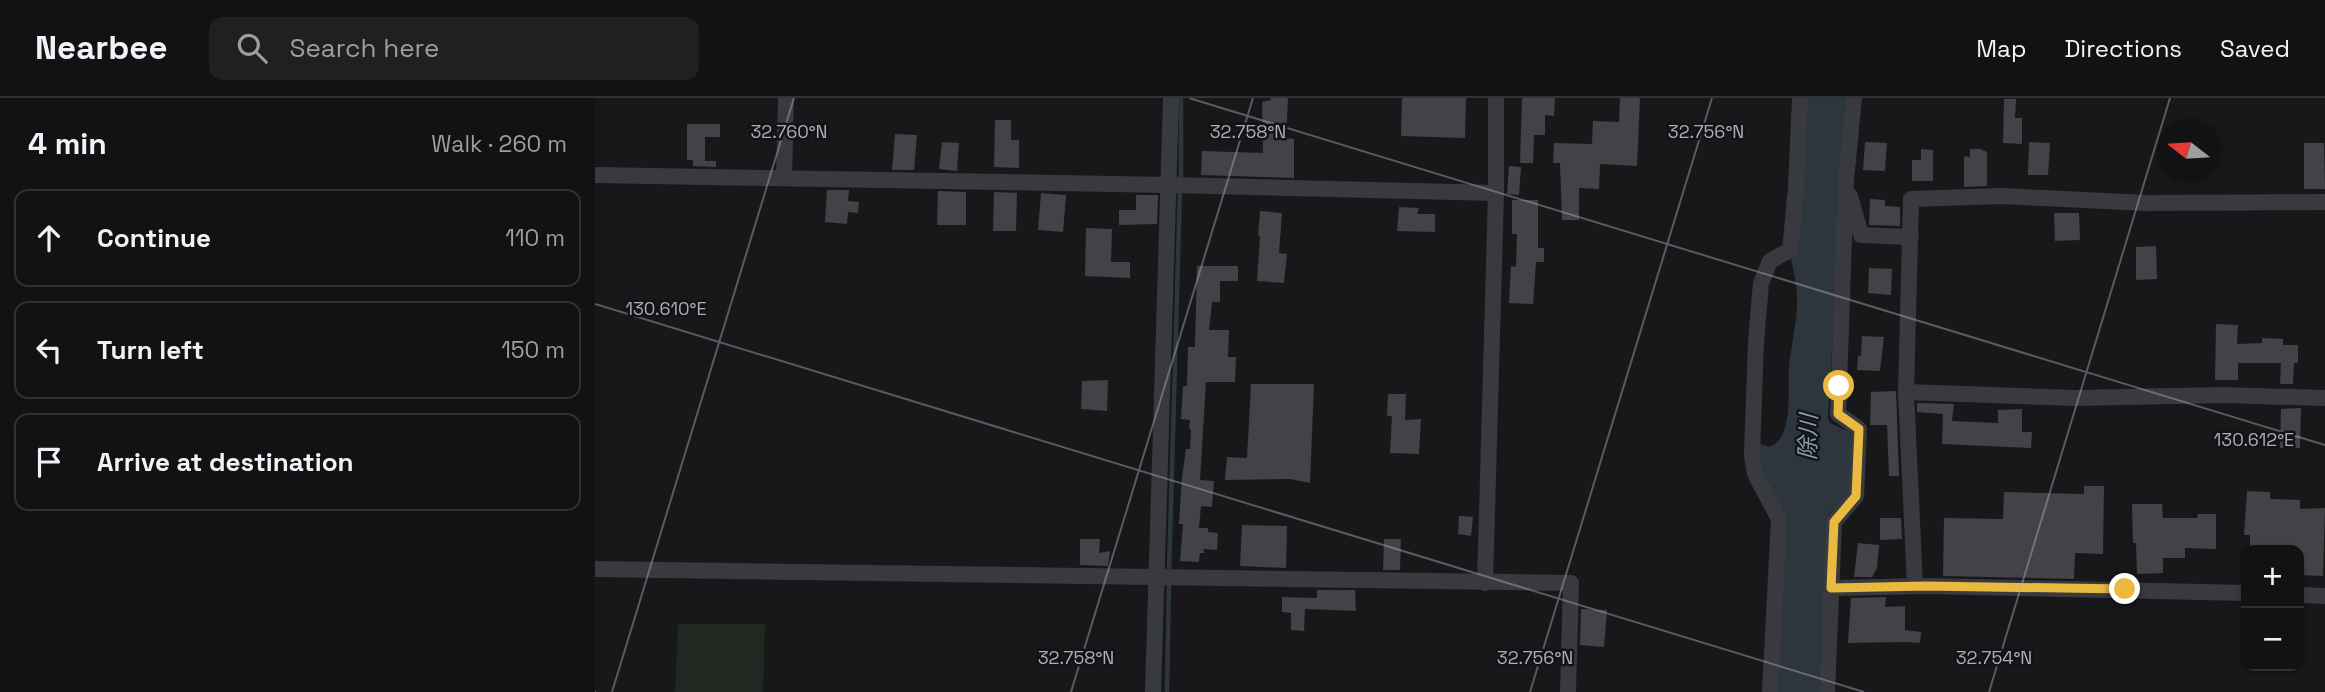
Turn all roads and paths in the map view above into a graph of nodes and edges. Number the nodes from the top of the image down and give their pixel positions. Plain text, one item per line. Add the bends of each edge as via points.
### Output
1 (786, 98) edge
2 (1171, 98) edge
3 (1496, 98) edge
4 (1800, 98) edge
5 (1854, 98) edge
6 (595, 175) edge
7 (783, 178) junction
8 (1846, 180) junction
9 (1169, 185) junction
10 (1496, 193) junction
11 (2325, 202) edge
12 (1911, 237) junction
13 (1906, 392) junction
14 (2325, 398) edge
15 (595, 569) edge
16 (1157, 575) junction
17 (1485, 583) junction
18 (1915, 586) junction
19 (1831, 588) junction
20 (2241, 593) edge
21 (2304, 595) edge
22 (2325, 596) edge
23 (1153, 692) edge
24 (1569, 692) edge
25 (1770, 692) edge
26 (1827, 692) edge

1 - 7 street
2 - 9 street
3 - 10 street
4 - 25 street via 1790,250 1770,261 1761,283 1756,342 1752,455 1755,474 1779,519
5 - 8 street
6 - 7 street
7 - 9 street
8 - 12 street via 1861,235
8 - 19 street via 1838,414 1859,429 1856,496 1834,522
9 - 10 street
9 - 16 street
10 - 17 street
11 - 12 street via 2147,203 2001,196 1911,199
12 - 13 street
13 - 14 street via 2076,398
13 - 18 street
15 - 16 street
16 - 17 street
16 - 23 street
17 - 24 street via 1571,583
18 - 19 street
18 - 20 street
19 - 26 street
21 - 22 street

